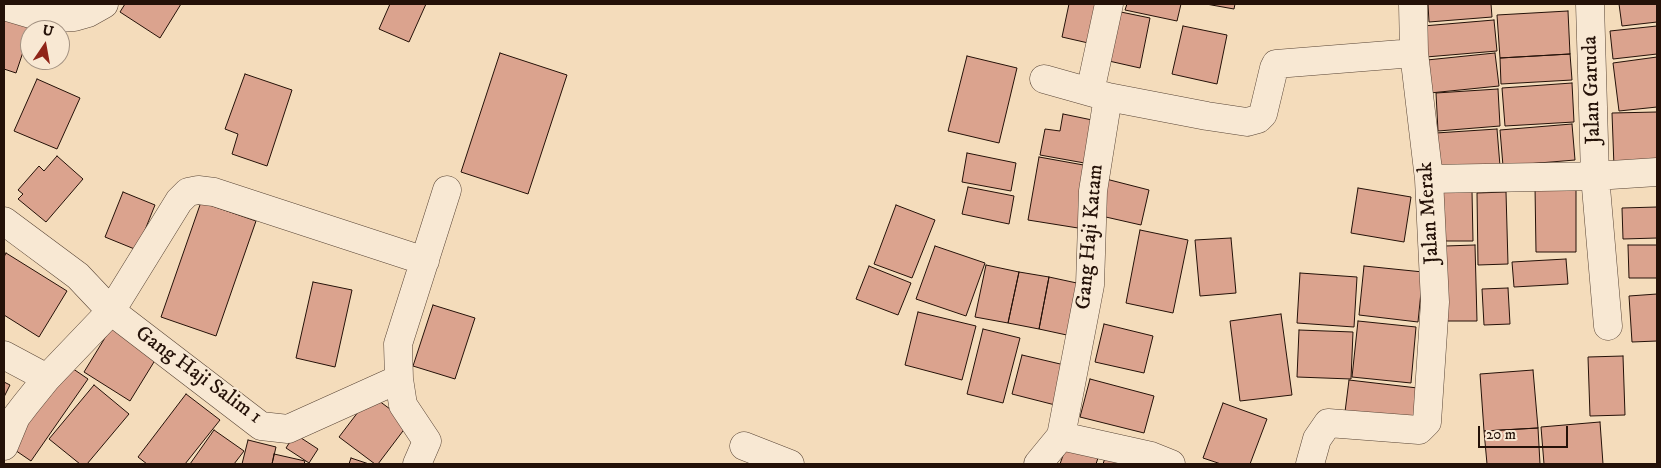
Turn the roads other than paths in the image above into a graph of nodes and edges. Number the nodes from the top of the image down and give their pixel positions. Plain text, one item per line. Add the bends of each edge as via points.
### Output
1 (104, 4) edge
2 (1108, 4) edge
3 (1413, 4) edge
4 (1590, 4) edge
5 (4, 6) edge
6 (1414, 53) junction
7 (1044, 79) dead end
8 (1099, 94) junction
9 (1657, 172) edge
10 (1595, 176) junction
11 (1429, 179) junction
12 (447, 190) dead end
13 (4, 222) edge
14 (425, 261) junction
15 (111, 311) junction
16 (1608, 326) dead end
17 (4, 355) edge
18 (47, 378) junction
19 (399, 379) junction
20 (1061, 436) junction
21 (4, 446) edge
22 (744, 446) dead end
23 (422, 452) edge
24 (790, 464) edge
25 (1038, 464) edge
26 (1171, 464) edge
27 (1310, 464) edge

1 - 5 street via 88,13 58,18
2 - 8 street, Gang Haji Katam
3 - 6 street, Jalan Merak
4 - 10 street, Jalan Garuda
6 - 8 street via 1276,64 1263,114 1247,122
6 - 11 street, Jalan Merak
7 - 8 street
8 - 20 street, Gang Haji Katam via 1090,285
9 - 10 street
10 - 11 street
10 - 16 street, Jalan Garuda
11 - 27 street, Jalan Merak via 1435,302 1427,422 1419,430 1328,423 1317,439
12 - 14 street
13 - 15 street, Gang Haji Salim 1 via 78,276
14 - 15 street via 214,192 198,190 188,192 179,201
14 - 19 street via 398,344
15 - 18 street
15 - 19 street, Gang Haji Salim 1 via 261,426 288,429
17 - 18 street
18 - 21 street via 16,417
19 - 23 street via 403,405
20 - 25 street
20 - 26 street via 1151,456
22 - 24 street

